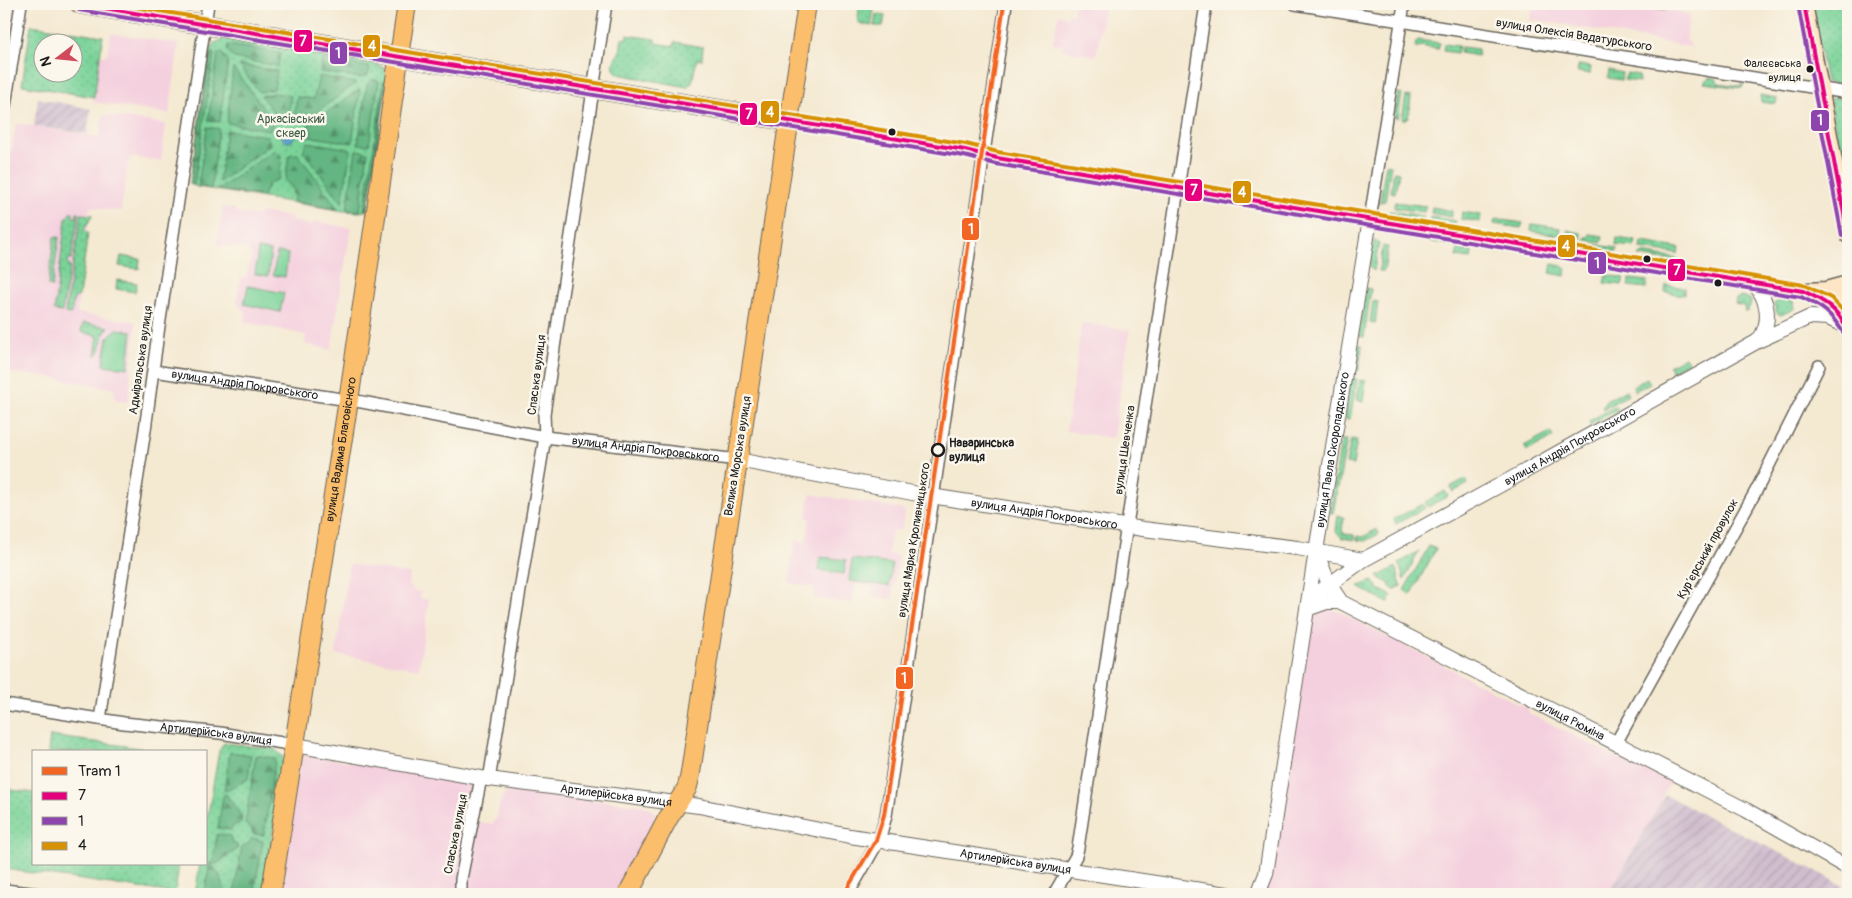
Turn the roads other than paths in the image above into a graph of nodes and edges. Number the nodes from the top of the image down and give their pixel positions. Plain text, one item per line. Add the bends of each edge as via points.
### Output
1 (21, 4) edge
2 (80, 4) edge
3 (208, 4) edge
4 (407, 4) edge
5 (606, 4) edge
6 (807, 4) edge
7 (1006, 4) edge
8 (1206, 4) edge
9 (1295, 4) edge
10 (1404, 4) edge
11 (1804, 4) edge
12 (1401, 21) junction
13 (204, 25) junction
14 (399, 56) junction
15 (594, 88) junction
16 (1820, 89) junction
17 (1848, 93) edge
18 (4, 112) edge
19 (789, 121) junction
20 (984, 155) junction
21 (1177, 188) junction
22 (1370, 220) junction
23 (1848, 235) edge
24 (1752, 283) junction
25 (1848, 284) edge
26 (1803, 292) junction
27 (1845, 324) edge
28 (1758, 341) junction
29 (1819, 366) dead end
30 (154, 371) junction
31 (348, 400) junction
32 (545, 437) junction
33 (738, 460) junction
34 (934, 497) junction
35 (1128, 527) junction
36 (1316, 551) junction
37 (1363, 560) junction
38 (1329, 584) junction
39 (1341, 602) junction
40 (1307, 609) junction
41 (4, 704) edge
42 (100, 719) junction
43 (1616, 743) junction
44 (294, 745) junction
45 (485, 779) junction
46 (678, 803) junction
47 (879, 840) junction
48 (1848, 868) edge
49 (1067, 869) junction
50 (4, 890) edge
51 (40, 894) edge
52 (271, 894) edge
53 (461, 894) edge
54 (628, 894) edge
55 (848, 894) edge
56 (1054, 894) edge
57 (1227, 894) edge
58 (1258, 894) edge

1 - 18 street
2 - 13 highway
3 - 13 street, Адміральська вулиця
4 - 14 main road, вулиця Вадима Благовісного
5 - 15 street, Спаська вулиця
6 - 19 main road, Велика Морська вулиця
7 - 20 street, вулиця Марка Кропивницького
8 - 21 street, вулиця Шевченка
9 - 12 street, вулиця Олексія Вадатурського
10 - 12 street, вулиця Павла Скоропадського
11 - 16 main road
12 - 16 street, вулиця Олексія Вадатурського
12 - 22 street, вулиця Павла Скоропадського
13 - 14 highway
13 - 30 street, Адміральська вулиця
14 - 15 highway
14 - 31 highway, вулиця Вадима Благовісного
15 - 19 highway
15 - 32 street, Спаська вулиця via 544,414
16 - 17 street, вулиця Олексія Вадатурського
16 - 23 main road
19 - 20 main road
19 - 33 highway, Велика Морська вулиця
20 - 21 main road
20 - 34 street, вулиця Марка Кропивницького
21 - 22 main road
21 - 35 street, вулиця Шевченка
22 - 24 main road
22 - 36 street, вулиця Павла Скоропадського
24 - 26 main road
24 - 28 street via 1764,298 1767,313 1766,327
25 - 26 main road
25 - 27 main road via 1842,300
26 - 27 main road via 1824,301
27 - 28 street, вулиця Андрія Покровського via 1828,318 1810,317
28 - 37 street, вулиця Андрія Покровського
29 - 43 street, Курʼєрський провулок via 1757,489
30 - 31 street, вулиця Андрія Покровського
30 - 42 street, Адміральська вулиця
31 - 32 street, вулиця Андрія Покровського
31 - 44 highway, вулиця Вадима Благовісного
32 - 33 street, вулиця Андрія Покровського
32 - 45 street, Спаська вулиця
33 - 34 street, вулиця Андрія Покровського
33 - 46 highway, Велика Морська вулиця via 690,776
34 - 35 street, вулиця Андрія Покровського
34 - 47 street, вулиця Марка Кропивницького via 887,810
35 - 36 street, вулиця Андрія Покровського
35 - 49 street, вулиця Шевченка via 1079,842 1076,856
36 - 37 street, вулиця Андрія Покровського
36 - 38 street, вулиця Рюміна
36 - 40 street, вулиця Павла Скоропадського
37 - 38 street, вулиця Андрія Покровського
38 - 39 street, вулиця Рюміна
38 - 40 street, вулиця Андрія Покровського
39 - 40 street via 1321,603
39 - 43 street, вулиця Рюміна
40 - 58 street, вулиця Павла Скоропадського via 1266,874
41 - 42 street, Артилерійська вулиця
42 - 44 street, Артилерійська вулиця
43 - 48 street, вулиця Рюміна via 1746,810
44 - 45 street, Артилерійська вулиця
44 - 52 highway, вулиця Вадима Благовісного
45 - 46 street, Артилерійська вулиця
45 - 53 street, Спаська вулиця via 461,879
46 - 47 street, Артилерійська вулиця
46 - 54 highway, Велика Морська вулиця
47 - 49 street, Артилерійська вулиця
47 - 55 street, вулиця Марка Кропивницького
49 - 56 street, вулиця Шевченка
49 - 57 street, Артилерійська вулиця
50 - 51 street

